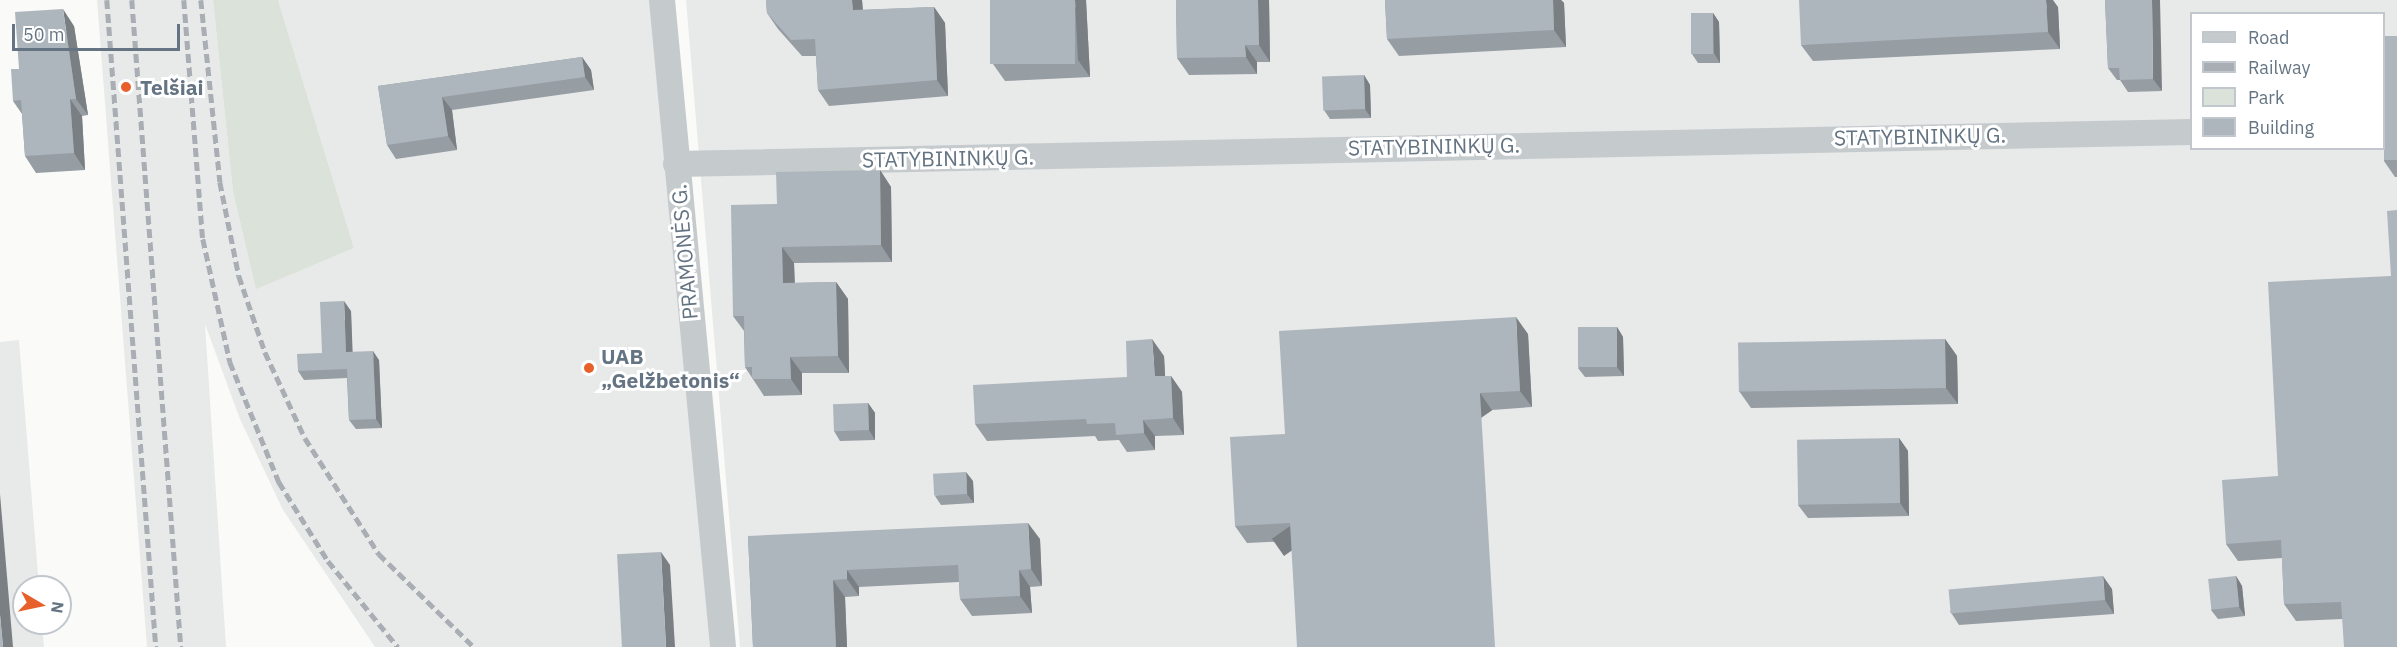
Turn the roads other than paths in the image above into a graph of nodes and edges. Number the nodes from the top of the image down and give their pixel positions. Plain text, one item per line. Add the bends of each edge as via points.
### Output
1 (662, 0) edge
2 (2190, 132) edge
3 (676, 164) junction
4 (723, 647) edge

1 - 3 street, PRAMONĖS G.
2 - 3 street, STATYBININKŲ G.
3 - 4 street, PRAMONĖS G.

